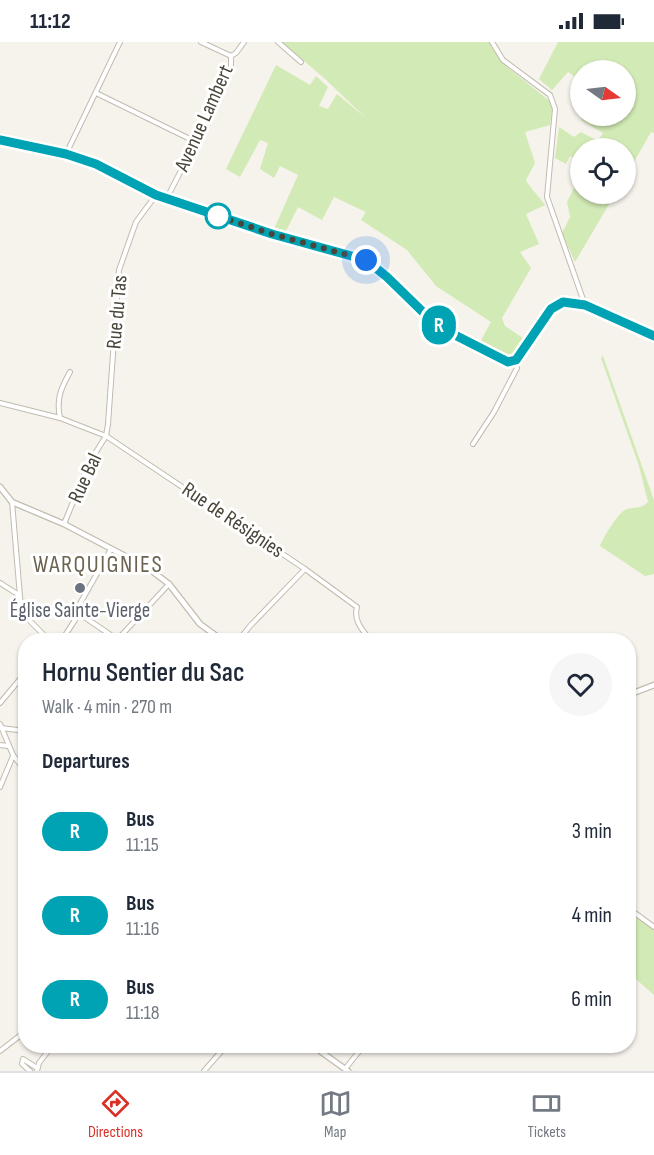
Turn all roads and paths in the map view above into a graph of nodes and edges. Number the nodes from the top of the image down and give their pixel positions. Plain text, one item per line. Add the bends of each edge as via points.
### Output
1 (120, 42) edge
2 (201, 42) edge
3 (244, 42) edge
4 (278, 42) edge
5 (492, 42) edge
6 (231, 56) junction
7 (301, 62) dead end
8 (96, 93) junction
9 (0, 140) edge
10 (192, 140) junction
11 (66, 154) junction
12 (156, 195) junction
13 (167, 198) junction
14 (585, 305) junction
15 (654, 336) edge
16 (514, 361) junction
17 (70, 372) dead end
18 (0, 403) edge
19 (60, 418) junction
20 (104, 435) junction
21 (473, 444) dead end
22 (0, 487) edge
23 (12, 502) junction
24 (64, 524) junction
25 (111, 549) junction
26 (305, 569) junction
27 (0, 583) edge
28 (169, 584) junction
29 (19, 595) junction
30 (77, 612) junction
31 (42, 633) edge
32 (67, 633) edge
33 (107, 633) edge
34 (124, 633) edge
35 (212, 633) edge
36 (244, 633) edge
37 (365, 633) edge
38 (18, 682) edge
39 (654, 685) edge
40 (636, 692) edge
41 (0, 703) edge
42 (1, 726) edge
43 (18, 729) edge
44 (0, 745) edge
45 (8, 746) junction
46 (13, 755) junction
47 (18, 762) edge
48 (0, 787) edge
49 (636, 914) edge
50 (654, 927) edge
51 (18, 1037) edge
52 (0, 1051) edge
53 (47, 1053) edge
54 (220, 1053) edge
55 (323, 1053) edge
56 (358, 1053) edge
57 (37, 1069) edge
58 (346, 1070) edge
59 (30, 1071) edge
60 (204, 1071) edge

1 - 8 street
2 - 6 street
3 - 6 street, Avenue Lambert
4 - 7 street
5 - 14 street via 503,60 553,101 547,197
6 - 10 street, Avenue Lambert via 231,68
8 - 10 street
8 - 11 street
9 - 11 street
10 - 13 street, Avenue Lambert via 192,148
11 - 12 street via 96,164
12 - 13 street
12 - 20 street, Rue du Tas via 136,222 119,270
13 - 16 street via 272,234 366,260 447,331 497,357
14 - 15 street
14 - 16 street via 568,301 554,306
16 - 21 street via 517,368 508,387
17 - 19 street via 59,393
18 - 19 street
19 - 20 street, Rue de Résignies
20 - 24 street, Rue Bal
20 - 26 street, Rue de Résignies
22 - 23 street
23 - 24 street
23 - 29 street
24 - 25 street
25 - 28 street
25 - 30 street
26 - 36 street
26 - 37 street, Rue de Résignies via 357,608 357,621
27 - 29 street
28 - 34 street
28 - 35 street via 200,624
29 - 31 street via 22,612
30 - 32 street
30 - 33 street
38 - 41 street
39 - 40 street
42 - 43 street
42 - 45 street
44 - 45 street
45 - 46 street
46 - 47 street
46 - 48 street
49 - 50 street
51 - 52 street
53 - 57 street
54 - 60 street
55 - 58 street
56 - 58 street
57 - 59 street via 23,1059 22,1064

